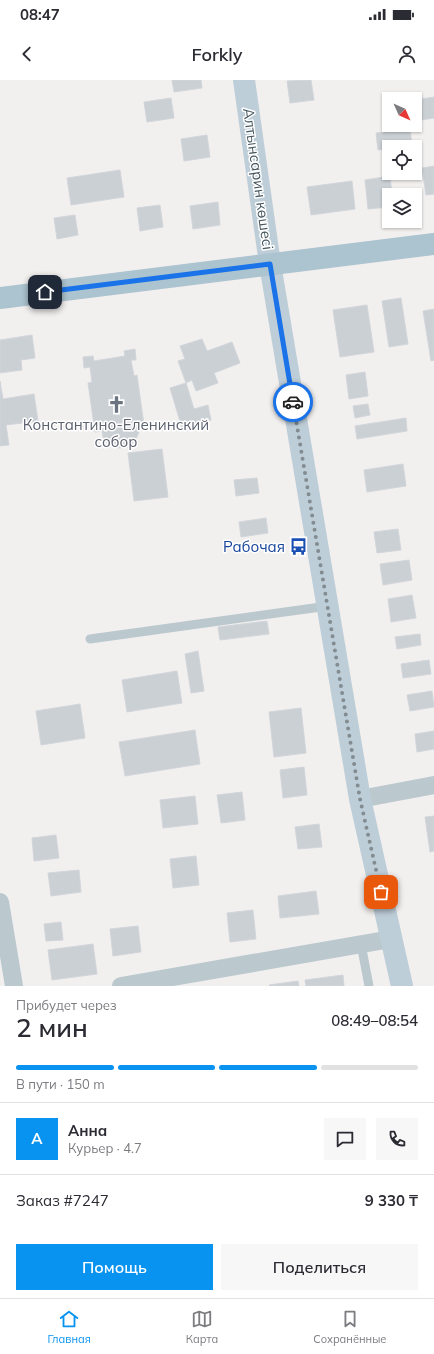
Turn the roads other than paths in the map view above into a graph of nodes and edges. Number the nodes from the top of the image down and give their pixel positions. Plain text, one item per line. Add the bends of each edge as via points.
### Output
1 (244, 80) edge
2 (434, 244) edge
3 (270, 264) junction
4 (0, 298) edge
5 (328, 606) junction
6 (90, 639) dead end
7 (434, 785) edge
8 (360, 799) junction
9 (0, 902) edge
10 (392, 939) junction
11 (361, 944) junction
12 (14, 986) edge
13 (121, 986) edge
14 (369, 986) edge
15 (402, 986) edge

1 - 3 street, Алтынсарин көшесі
2 - 3 main road
3 - 4 main road
3 - 5 street, Алтынсарин көшесі
5 - 6 lane
5 - 8 street, Алтынсарин көшесі
7 - 8 street
8 - 10 street, Алтынсарин көшесі
9 - 12 street
10 - 11 street
10 - 15 street, Алтынсарин көшесі
11 - 13 street
11 - 14 lane

